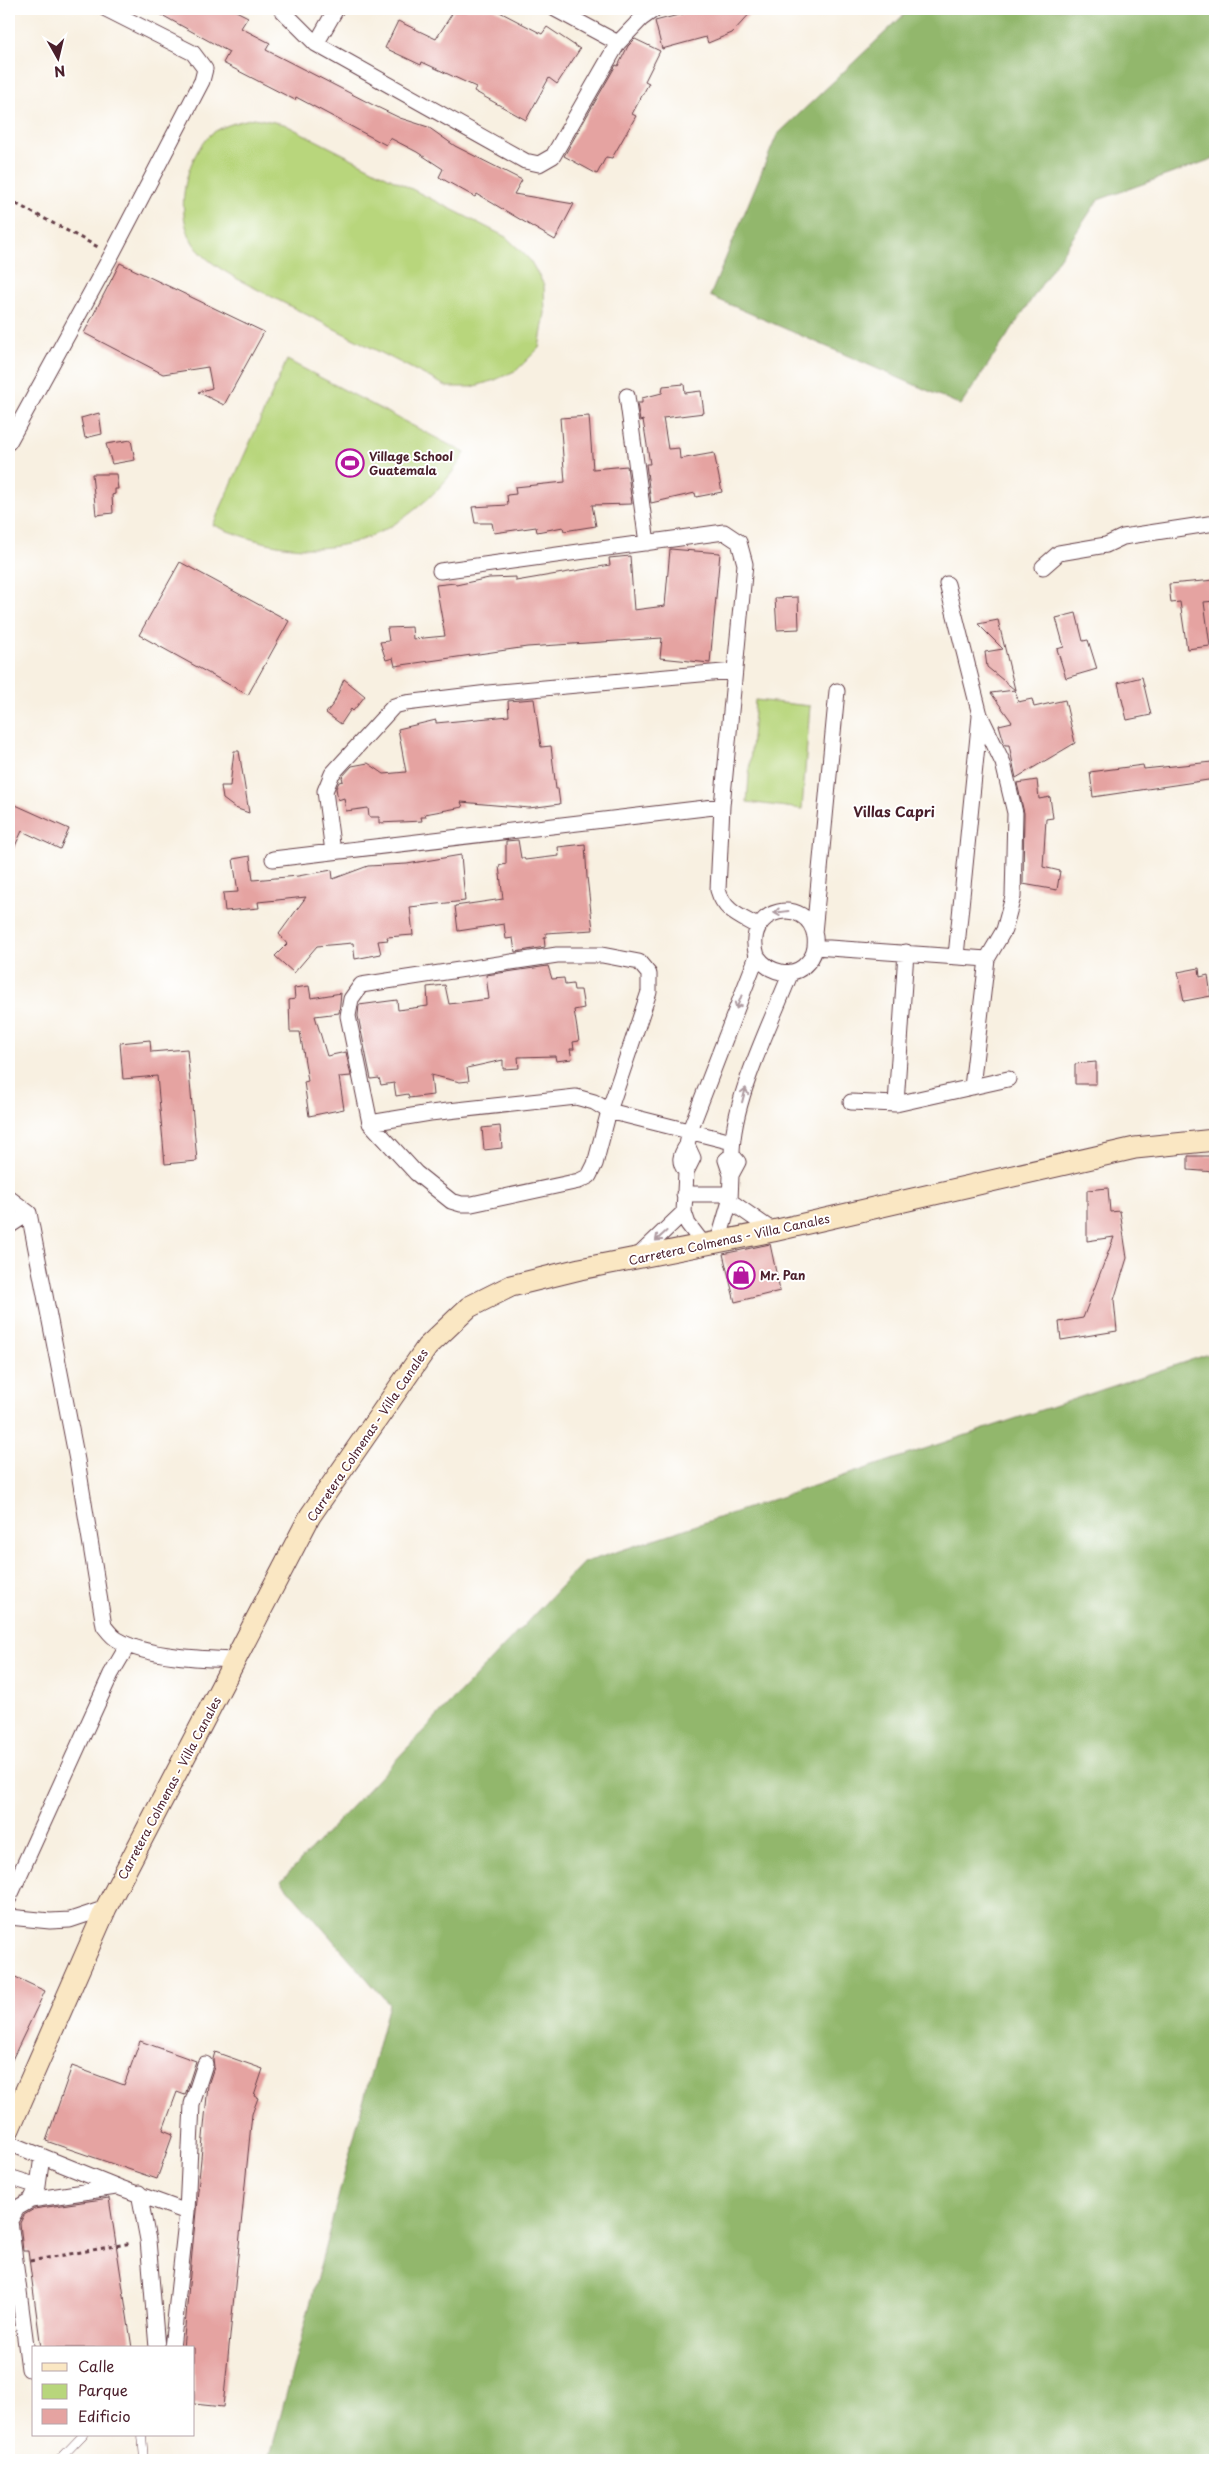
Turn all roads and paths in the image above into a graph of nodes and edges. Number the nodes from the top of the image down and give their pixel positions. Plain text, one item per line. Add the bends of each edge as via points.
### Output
1 (281, 9) edge
2 (336, 9) edge
3 (556, 9) edge
4 (655, 9) edge
5 (113, 10) edge
6 (618, 43) junction
7 (316, 44) junction
8 (9, 200) edge
9 (112, 254) junction
10 (627, 396) dead end
11 (9, 442) edge
12 (1215, 523) edge
13 (646, 543) junction
14 (1043, 567) dead end
15 (440, 571) dead end
16 (947, 584) dead end
17 (734, 671) junction
18 (837, 691) dead end
19 (980, 715) junction
20 (722, 806) junction
21 (333, 852) junction
22 (273, 860) dead end
23 (757, 926) junction
24 (815, 940) junction
25 (906, 952) junction
26 (756, 956) junction
27 (956, 956) junction
28 (987, 959) junction
29 (791, 972) junction
30 (1008, 1079) dead end
31 (972, 1087) junction
32 (851, 1102) dead end
33 (896, 1104) junction
34 (609, 1111) junction
35 (370, 1123) junction
36 (688, 1137) junction
37 (1215, 1140) edge
38 (732, 1148) junction
39 (684, 1194) junction
40 (9, 1198) edge
41 (730, 1198) junction
42 (684, 1212) junction
43 (29, 1213) junction
44 (9, 1226) edge
45 (773, 1231) junction
46 (711, 1243) junction
47 (636, 1258) junction
48 (128, 1645) junction
49 (237, 1660) junction
50 (9, 1898) edge
51 (106, 1908) junction
52 (9, 1917) edge
53 (205, 2064) dead end
54 (9, 2128) edge
55 (9, 2142) edge
56 (42, 2156) junction
57 (9, 2177) edge
58 (38, 2186) junction
59 (118, 2187) junction
60 (139, 2193) junction
61 (31, 2200) junction
62 (187, 2212) junction
63 (148, 2240) junction
64 (15, 2263) junction
65 (157, 2346) edge
66 (172, 2346) edge
67 (29, 2369) dead end
68 (82, 2436) edge
69 (142, 2436) edge
70 (59, 2460) edge
71 (144, 2460) edge

1 - 7 street
2 - 7 street
3 - 6 street
4 - 6 street
5 - 9 street via 193,53 204,69 202,81
6 - 7 street via 553,156 539,164 525,161
8 - 9 path
9 - 11 street
10 - 13 street
12 - 14 street via 1123,537 1106,546 1058,553
13 - 15 street
13 - 17 street via 724,532 740,542 745,564
16 - 19 street
17 - 20 street
17 - 21 street via 488,693 394,706 327,782 325,792
18 - 24 street
19 - 27 street
19 - 28 street via 1004,763 1015,814 1013,897 1004,930
20 - 21 street
20 - 23 street via 718,890 727,910
21 - 22 street
24 -> 23 street via 810,923 793,912 773,913
23 - 26 street via 754,936
24 - 25 street
24 - 29 street via 809,962
25 - 27 street
25 - 33 street
26 - 29 street via 771,970
26 -> 36 street
27 - 28 street
28 - 31 street
38 -> 29 street via 744,1091
30 - 31 street
31 - 33 street
32 - 33 street
34 - 35 street via 576,1097
34 - 35 street via 589,1176 579,1181 472,1204 461,1204 444,1195 416,1173
34 - 35 street via 649,992 649,974 638,962 602,955 557,955 361,985 351,999 348,1016
34 - 36 street
36 - 38 street
36 - 39 street via 694,1158 686,1172
37 - 45 street, Carretera Colmenas - Villa Canales via 1135,1148
38 - 41 street via 738,1162 731,1175
39 - 41 street
39 - 42 street
40 - 43 street
41 - 45 street
41 - 46 street
42 - 46 street via 688,1224
42 -> 47 street
43 - 44 street
43 - 48 street via 77,1460 104,1626 116,1639
45 - 46 street, Carretera Colmenas - Villa Canales
46 - 47 street, Carretera Colmenas - Villa Canales
47 - 49 street, Carretera Colmenas - Villa Canales via 545,1277 497,1292 469,1307 427,1347 310,1516
48 - 49 street via 186,1658
48 - 50 street via 111,1674
49 - 51 street, Carretera Colmenas - Villa Canales
51 - 52 street via 70,1920
51 - 54 street, Carretera Colmenas - Villa Canales
53 - 62 street via 192,2104
55 - 56 street
56 - 58 street
56 - 59 street
57 - 58 street
58 - 61 street
59 - 60 street
59 - 61 street
60 - 62 street
60 - 63 street
61 - 64 street via 17,2208 10,2221
62 - 66 street
63 - 64 path
63 - 65 street
64 - 67 street
68 - 70 lane
69 - 71 lane

